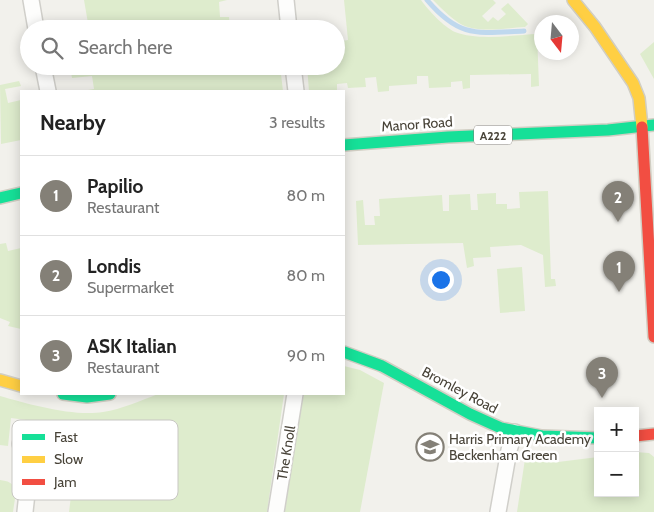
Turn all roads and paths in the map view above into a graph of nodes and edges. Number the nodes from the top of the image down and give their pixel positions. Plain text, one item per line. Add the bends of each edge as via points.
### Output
1 (31, 0) edge
2 (286, 0) edge
3 (573, 0) edge
4 (34, 20) edge
5 (288, 20) edge
6 (45, 75) edge
7 (294, 75) edge
8 (48, 90) edge
9 (296, 90) edge
10 (648, 126) edge
11 (345, 145) edge
12 (20, 193) edge
13 (0, 198) edge
14 (654, 337) edge
15 (345, 352) edge
16 (0, 380) edge
17 (20, 386) edge
18 (71, 395) edge
19 (102, 395) edge
20 (295, 395) edge
21 (515, 432) junction
22 (654, 434) edge
23 (639, 436) edge
24 (594, 438) edge
25 (276, 512) edge
26 (498, 512) edge

1 - 4 street
2 - 5 street
3 - 10 main road via 633,83
6 - 8 street
7 - 9 street
10 - 11 main road, Manor Road / A222
10 - 14 main road
12 - 13 main road
15 - 21 main road, Bromley Road via 380,364 476,417
16 - 17 main road
18 - 19 main road
20 - 25 street, The Knoll
21 - 24 main road, Bromley Road via 557,438
21 - 26 street
22 - 23 main road

